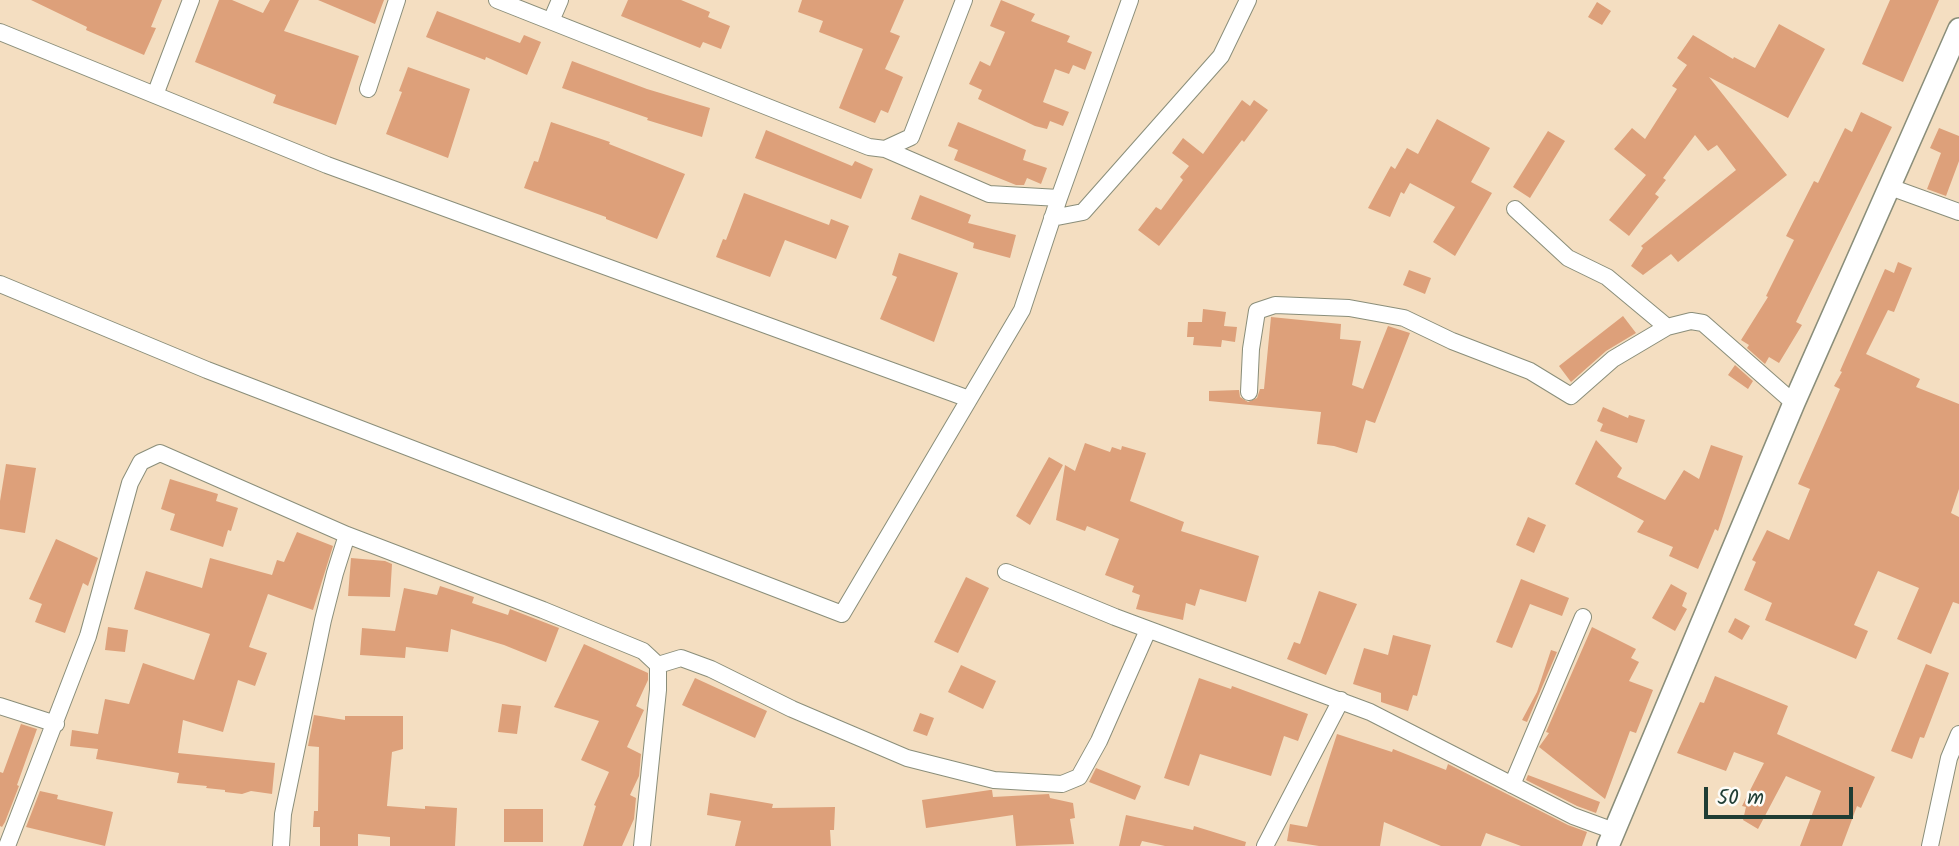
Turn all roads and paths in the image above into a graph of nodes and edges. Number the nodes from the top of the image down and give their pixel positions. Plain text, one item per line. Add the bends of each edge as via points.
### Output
1 (191, 0) edge
2 (397, 0) edge
3 (497, 0) edge
4 (560, 0) edge
5 (964, 0) edge
6 (1130, 0) edge
7 (1248, 0) edge
8 (551, 21) junction
9 (1959, 29) edge
10 (0, 32) edge
11 (368, 89) dead end
12 (155, 95) junction
13 (885, 149) junction
14 (1890, 187) junction
15 (1059, 198) junction
16 (1515, 209) dead end
17 (1959, 212) edge
18 (1052, 218) junction
19 (0, 284) edge
20 (1667, 327) junction
21 (1249, 392) dead end
22 (969, 399) junction
23 (1794, 403) junction
24 (347, 535) junction
25 (1006, 572) dead end
26 (1583, 617) dead end
27 (1148, 630) junction
28 (658, 665) junction
29 (1341, 700) junction
30 (0, 706) edge
31 (56, 724) junction
32 (1959, 734) edge
33 (1512, 785) junction
34 (1611, 838) edge
35 (7, 846) edge
36 (281, 846) edge
37 (642, 846) edge
38 (1265, 846) edge
39 (1930, 846) edge

1 - 12 street
2 - 11 street
3 - 8 street
4 - 8 street
5 - 13 street via 911,137
6 - 15 street
7 - 18 street via 1221,56 1083,212
8 - 13 street via 869,147
9 - 14 street
10 - 12 street
12 - 22 street via 327,165
13 - 15 street via 989,194
14 - 17 street
14 - 23 street
15 - 18 street
16 - 20 street via 1568,258 1607,277
18 - 22 street via 1022,310
19 - 22 street via 207,370 842,614
20 - 21 street via 1613,359 1571,396 1530,371 1404,318 1349,308 1275,305 1257,311
20 - 23 street via 1703,323
23 - 34 street
24 - 28 street via 643,651
24 - 31 street via 160,453 141,462 130,484 88,636
24 - 36 street via 323,620 283,814
25 - 27 street
26 - 33 street
27 - 28 street via 1099,741 1079,777 1062,785 994,780 907,758 711,669 681,658
27 - 29 street
28 - 37 street
29 - 33 street
29 - 38 street
30 - 31 street
31 - 35 street
32 - 39 street
33 - 34 street

